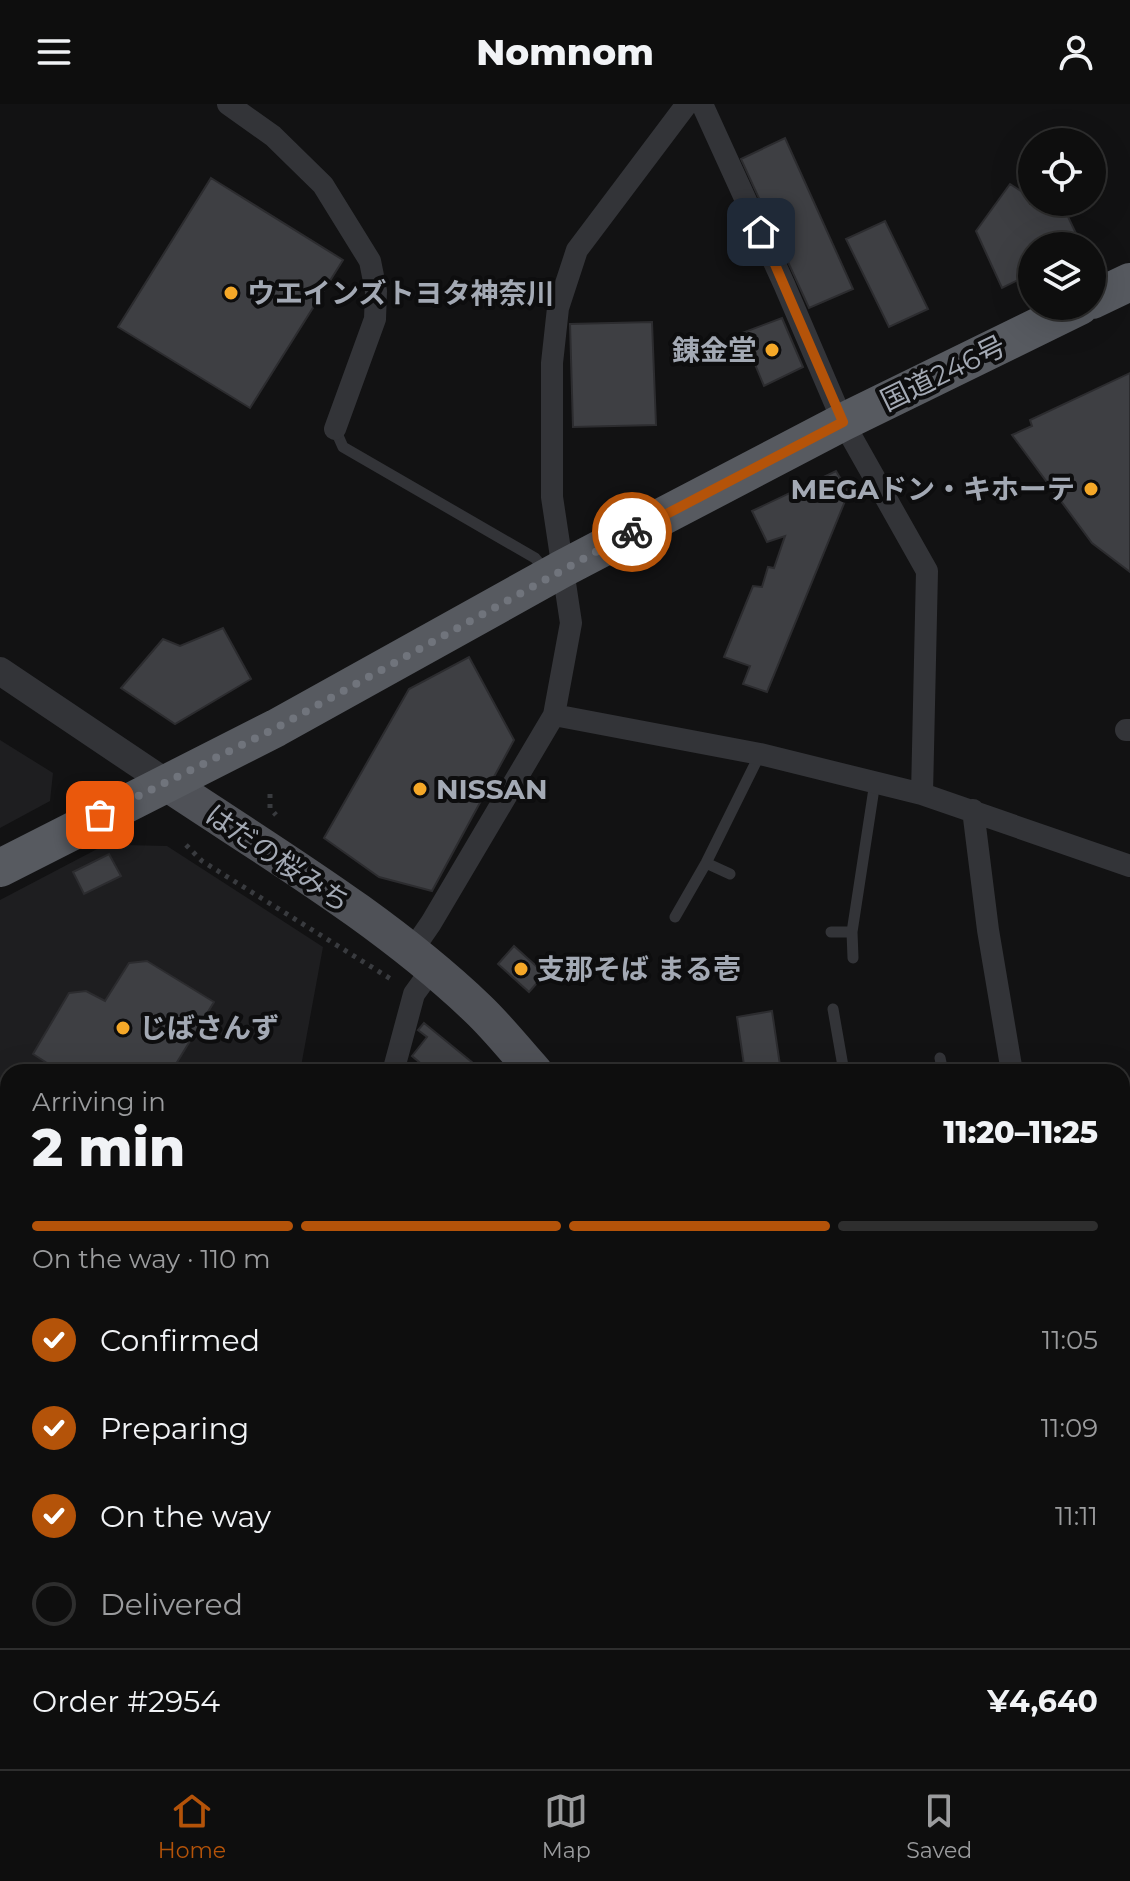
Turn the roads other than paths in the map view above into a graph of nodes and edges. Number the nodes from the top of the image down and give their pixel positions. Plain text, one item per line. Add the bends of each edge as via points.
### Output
1 (228, 104) edge
2 (687, 104) edge
3 (702, 104) edge
4 (1130, 282) edge
5 (1106, 293) edge
6 (1051, 320) edge
7 (843, 422) junction
8 (335, 429) joint
9 (556, 572) junction
10 (0, 671) edge
11 (554, 715) junction
12 (760, 754) junction
13 (875, 782) junction
14 (168, 784) junction
15 (922, 794) junction
16 (973, 810) junction
17 (706, 863) junction
18 (1130, 866) edge
19 (0, 868) edge
20 (730, 874) dead end
21 (675, 917) dead end
22 (831, 932) dead end
23 (852, 932) junction
24 (853, 958) dead end
25 (415, 969) junction
26 (833, 1009) dead end
27 (940, 1058) dead end
28 (395, 1064) edge
29 (528, 1064) edge
30 (843, 1064) edge
31 (941, 1064) edge
32 (1011, 1064) edge

1 - 8 street via 273,136 323,185 370,261 375,319
2 - 9 street via 577,250 558,308 552,363
3 - 7 street
4 - 5 highway
6 - 7 highway, 国道246号
7 - 9 highway, 国道246号
7 - 15 street via 927,571
8 - 9 lane via 343,447
9 - 11 street via 568,594 571,623
9 - 14 highway, 国道246号
10 - 14 street, はだの桜みち
11 - 12 street
11 - 25 street via 431,923
12 - 13 street
12 - 17 lane
13 - 15 street
13 - 23 lane
14 - 19 highway, 国道246号
14 - 25 main road, はだの桜みち via 350,907
15 - 16 street
16 - 18 street
16 - 32 street
17 - 20 lane
17 - 21 lane
22 - 23 lane
23 - 24 lane
25 - 28 street via 414,994
25 - 29 main road, はだの桜みち via 479,1010
26 - 30 lane
27 - 31 lane

